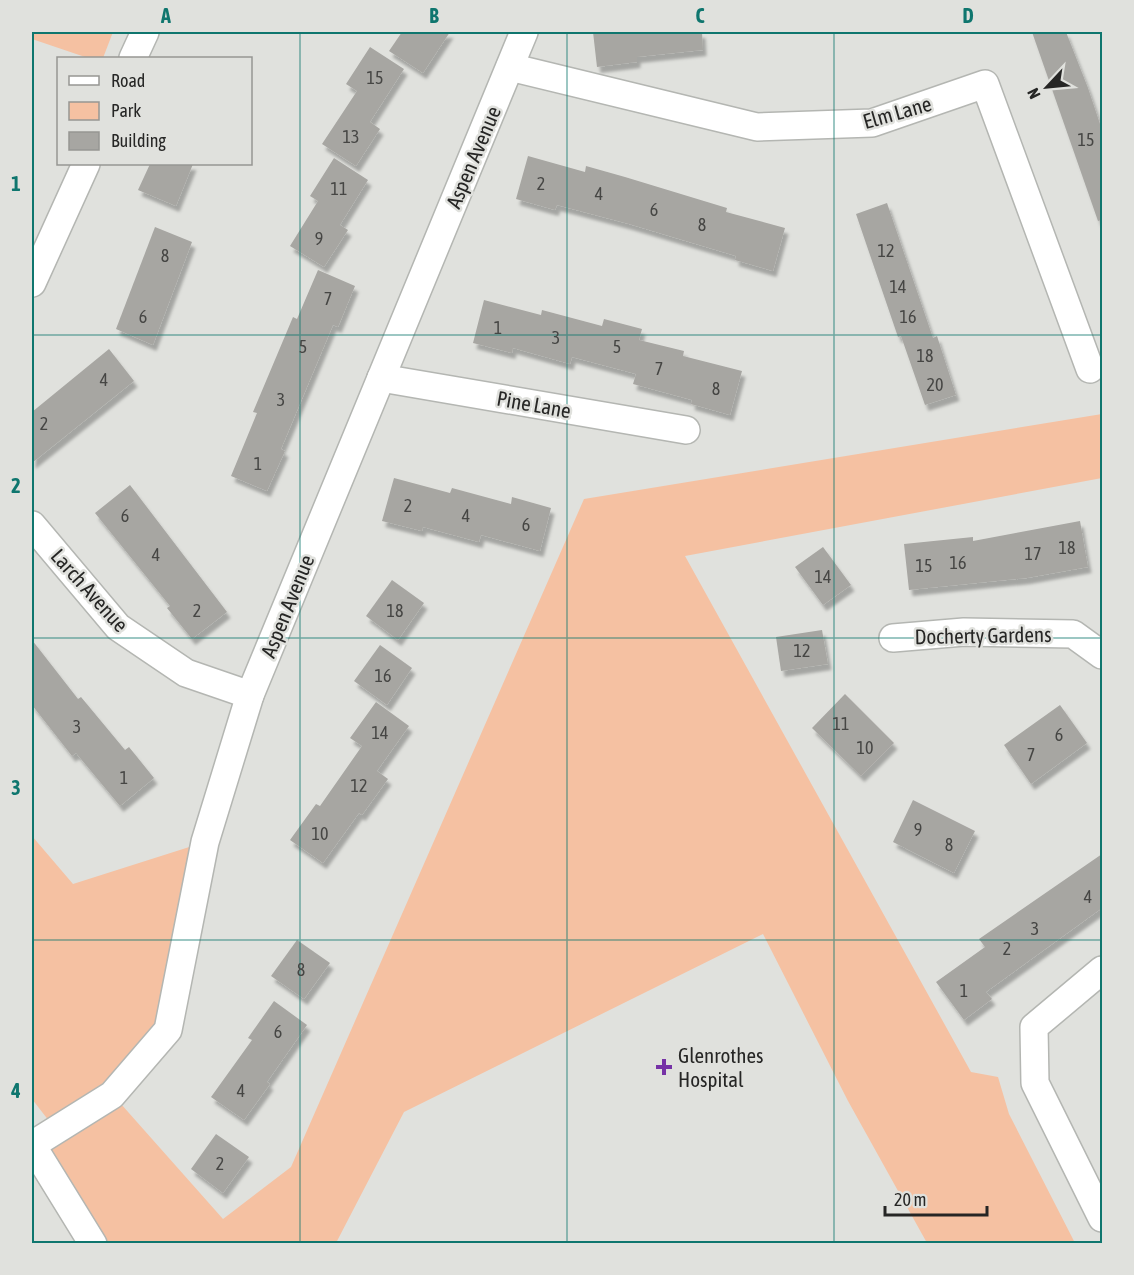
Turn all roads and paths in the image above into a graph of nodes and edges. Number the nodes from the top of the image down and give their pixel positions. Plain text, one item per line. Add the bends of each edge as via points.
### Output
1 (146, 32) edge
2 (524, 32) edge
3 (134, 57) edge
4 (510, 67) junction
5 (86, 165) edge
6 (32, 283) edge
7 (1090, 369) dead end
8 (381, 378) junction
9 (686, 430) dead end
10 (32, 525) edge
11 (893, 638) dead end
12 (1102, 655) edge
13 (250, 695) junction
14 (1102, 970) edge
15 (32, 1145) edge
16 (1102, 1218) edge
17 (93, 1244) edge

1 - 3 street
2 - 4 street, Aspen Avenue
4 - 7 street, Elm Lane via 757,127 872,123 985,84
4 - 8 street, Aspen Avenue
5 - 6 street
8 - 9 street, Pine Lane
8 - 13 street, Aspen Avenue
10 - 13 street, Larch Avenue via 118,627 186,673
11 - 12 street, Docherty Gardens via 964,632 1073,634
13 - 15 street, Aspen Avenue via 205,842 168,1030 112,1095
14 - 16 street via 1034,1027 1035,1083
15 - 17 street

